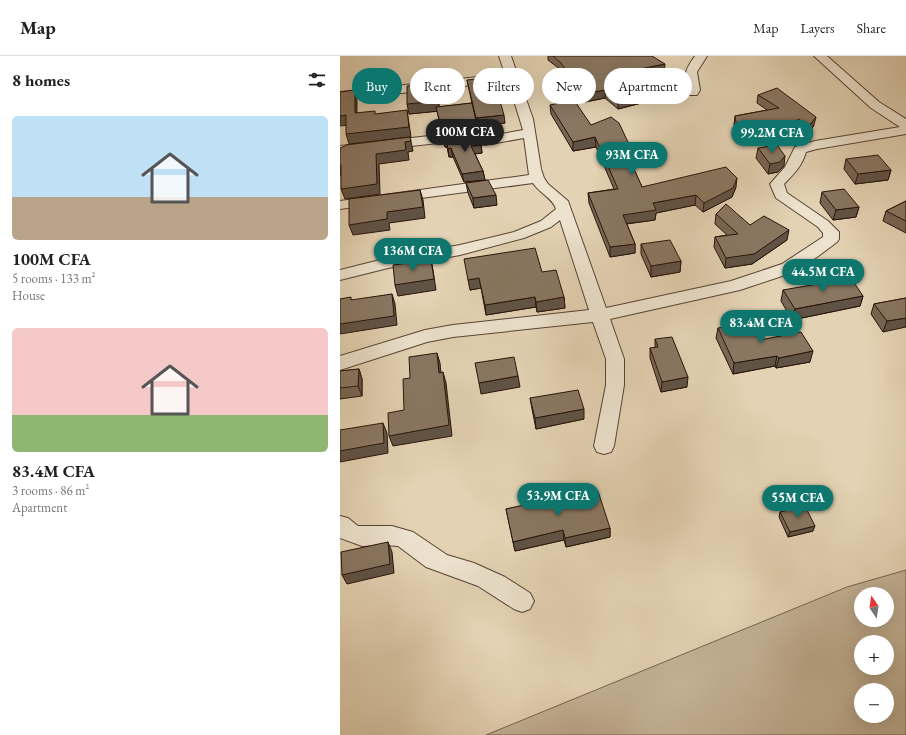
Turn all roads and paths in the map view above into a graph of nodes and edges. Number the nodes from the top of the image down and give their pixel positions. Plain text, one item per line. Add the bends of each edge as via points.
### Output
1 (504, 56) edge
2 (701, 56) edge
3 (820, 56) edge
4 (509, 68) edge
5 (473, 81) edge
6 (693, 92) dead end
7 (340, 96) edge
8 (521, 104) edge
9 (906, 125) edge
10 (906, 130) edge
11 (530, 133) junction
12 (340, 150) edge
13 (537, 178) junction
14 (340, 205) edge
15 (564, 210) junction
16 (340, 275) edge
17 (600, 315) junction
18 (340, 363) edge
19 (604, 446) dead end
20 (340, 525) edge
21 (522, 602) dead end

1 - 4 street
2 - 6 street via 691,69
3 - 9 street via 876,105
5 - 7 street
8 - 11 street
10 - 17 street via 815,145 800,150 794,165 777,184 781,195 824,224 831,232 831,239 788,268 734,286
11 - 12 street via 484,141 447,138
11 - 13 street
13 - 14 street
13 - 15 street via 560,202
15 - 16 street via 546,224 519,235
15 - 17 street
17 - 18 street via 425,336
17 - 19 street via 615,359 615,385
20 - 21 street via 357,537 400,537 434,560 500,585

